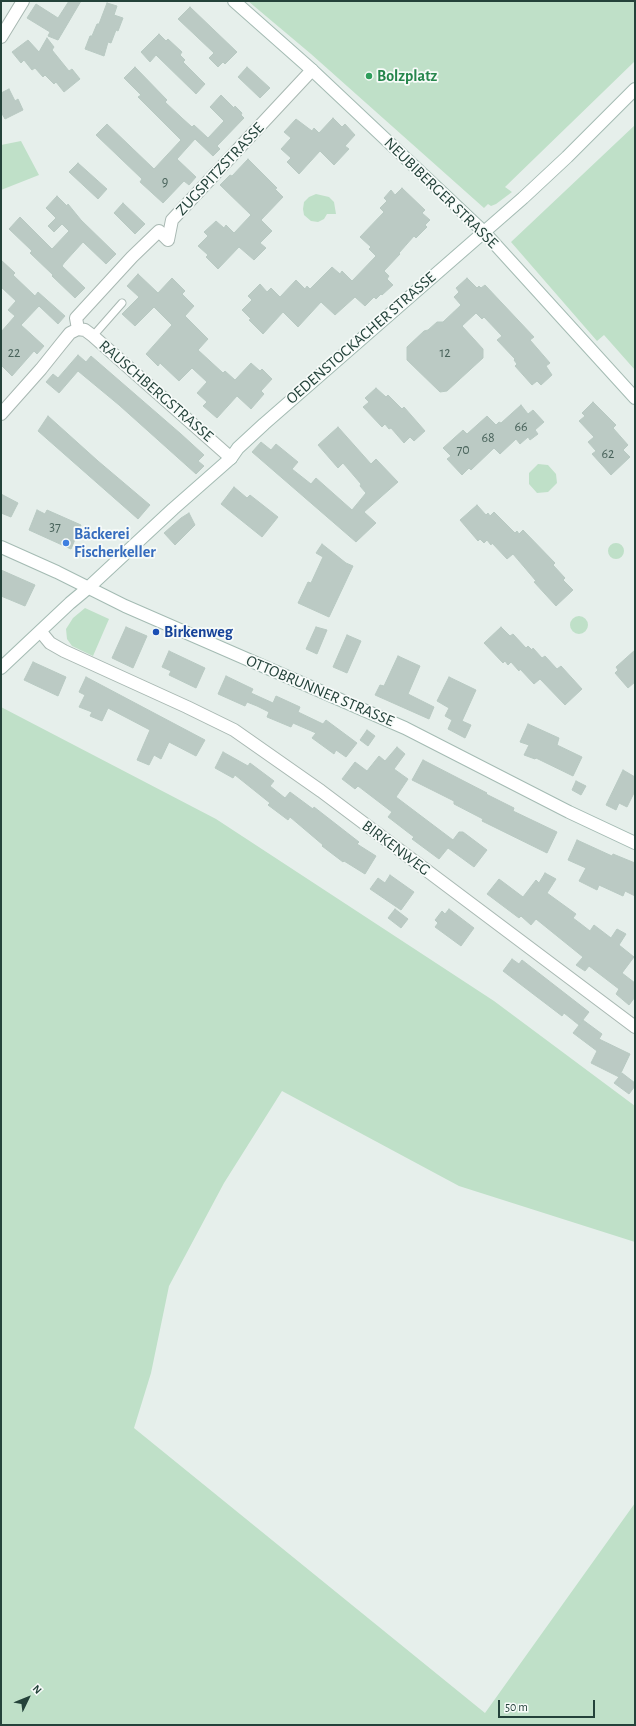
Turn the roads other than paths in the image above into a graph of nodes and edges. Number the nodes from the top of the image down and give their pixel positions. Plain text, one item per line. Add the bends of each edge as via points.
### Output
1 (23, 1) edge
2 (234, 1) edge
3 (1, 37) edge
4 (312, 70) junction
5 (635, 89) edge
6 (484, 232) junction
7 (122, 303) dead end
8 (78, 329) junction
9 (93, 336) junction
10 (635, 398) edge
11 (1, 414) edge
12 (231, 458) junction
13 (1, 547) edge
14 (88, 588) junction
15 (41, 632) junction
16 (1, 668) edge
17 (635, 843) edge
18 (635, 1027) edge

1 - 3 street
2 - 4 street, NEUBIBERGER STRASSE
4 - 6 street, NEUBIBERGER STRASSE
4 - 8 street, ZUGSPITZSTRASSE via 172,220 168,240 159,231 76,318
5 - 6 street, OEDENSTOCKACHER STRASSE via 567,157
6 - 10 street, NEUBIBERGER STRASSE
6 - 12 street, OEDENSTOCKACHER STRASSE via 264,424
7 - 9 lane
8 - 9 street, RAUSCHBERGSTRASSE via 85,330
8 - 11 street via 70,333
9 - 12 street, RAUSCHBERGSTRASSE
12 - 14 street, OEDENSTOCKACHER STRASSE
13 - 14 street, OTTOBRUNNER STRASSE
14 - 15 street, OEDENSTOCKACHER STRASSE
14 - 17 street, OTTOBRUNNER STRASSE via 162,623 405,728
15 - 16 street, OEDENSTOCKACHER STRASSE
15 - 18 street, BIRKENWEG via 64,651 234,730 321,791

